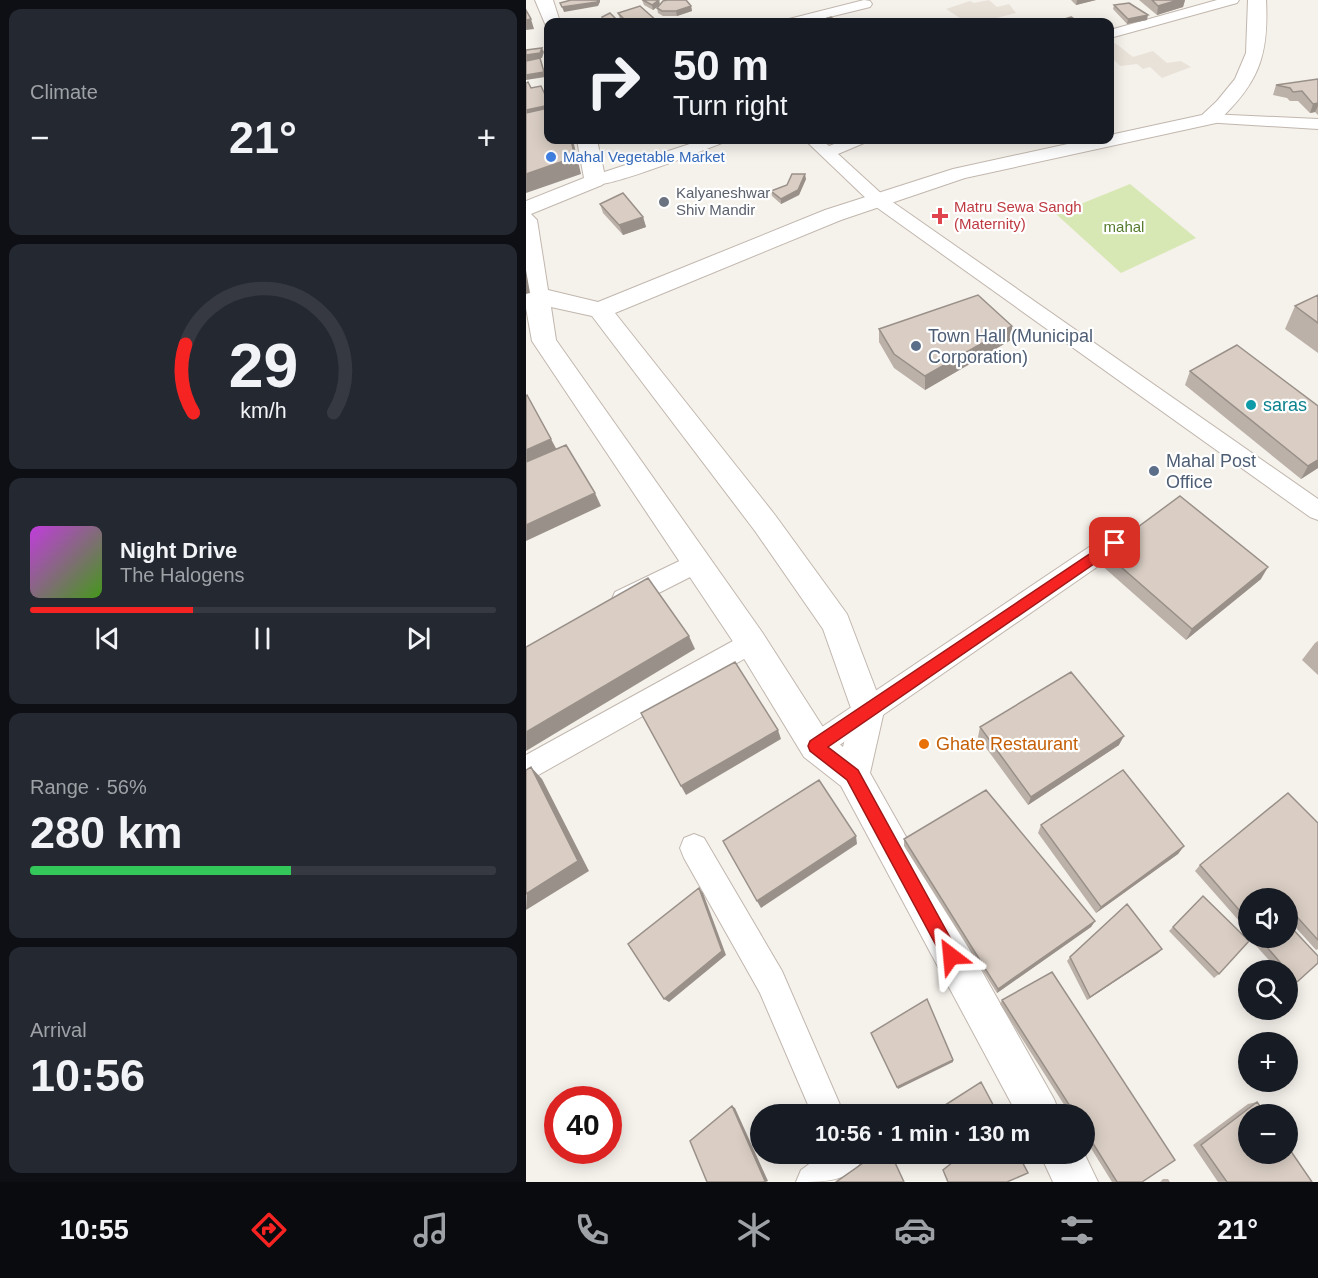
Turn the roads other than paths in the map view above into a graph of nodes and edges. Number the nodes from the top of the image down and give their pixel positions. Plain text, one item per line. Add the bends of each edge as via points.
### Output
1 (544, 0) edge
2 (1232, 0) edge
3 (1257, 0) edge
4 (865, 4) dead end
5 (551, 18) edge
6 (810, 18) edge
7 (1114, 33) edge
8 (1209, 119) junction
9 (1318, 124) edge
10 (1114, 140) edge
11 (588, 144) edge
12 (705, 144) edge
13 (818, 144) edge
14 (848, 144) edge
15 (1094, 144) edge
16 (829, 152) junction
17 (595, 181) junction
18 (878, 200) junction
19 (526, 208) edge
20 (526, 220) edge
21 (532, 298) edge
22 (600, 310) junction
23 (1316, 508) edge
24 (1115, 543) edge
25 (697, 563) junction
26 (607, 607) edge
27 (751, 642) junction
28 (868, 711) junction
29 (816, 746) junction
30 (526, 769) edge
31 (853, 775) junction
32 (694, 848) dead end
33 (824, 1104) edge
34 (1034, 1104) edge
35 (837, 1164) edge
36 (1067, 1164) edge
37 (813, 1182) edge
38 (1077, 1182) edge

1 - 5 street
2 - 7 street
3 - 8 street via 1260,36 1250,71 1232,98
4 - 6 street
8 - 9 street
8 - 10 street
11 - 17 street
12 - 17 street
13 - 16 street
14 - 16 street
15 - 18 street via 960,173
16 - 18 street
17 - 19 street
18 - 22 street
18 - 23 street
20 - 21 street
21 - 22 street
21 - 25 street via 544,341
22 - 28 street via 836,622
24 - 28 street
25 - 26 street
25 - 27 street
27 - 29 street
27 - 30 street
28 - 29 street
28 - 31 street
29 - 31 street
31 - 34 street
32 - 33 street via 771,982
35 - 37 street
36 - 38 street

